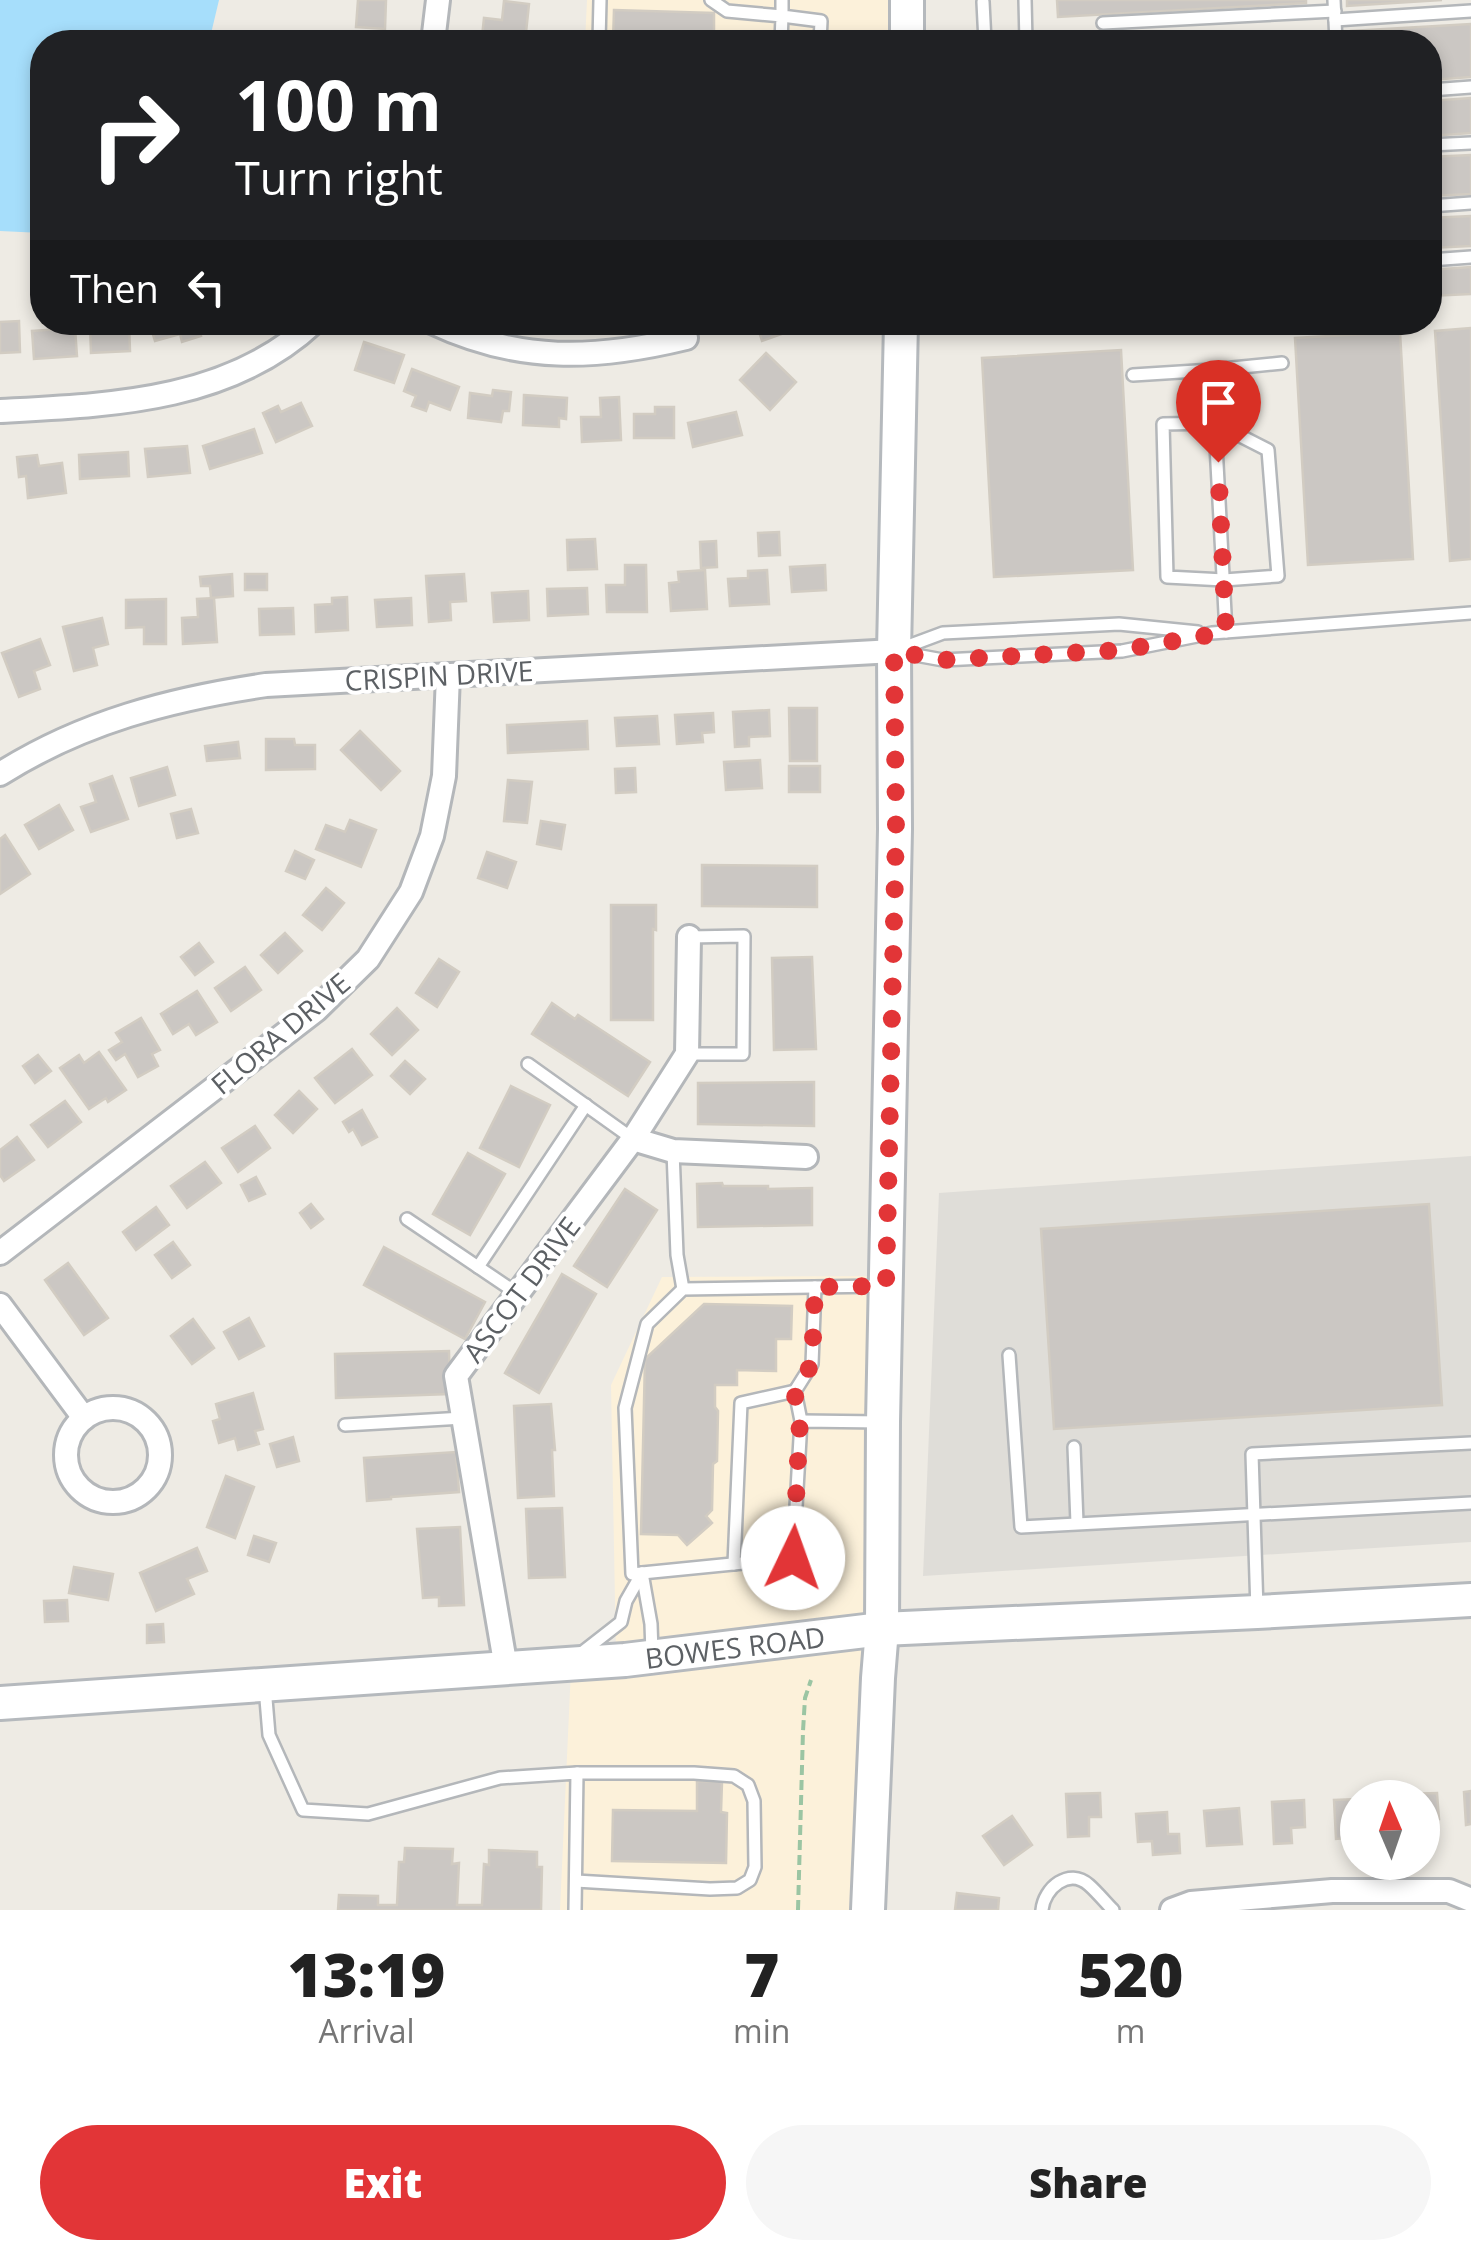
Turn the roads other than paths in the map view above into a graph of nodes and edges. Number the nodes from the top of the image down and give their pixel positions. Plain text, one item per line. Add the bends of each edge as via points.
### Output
1 (438, 0) edge
2 (600, 0) edge
3 (711, 0) edge
4 (782, 0) edge
5 (908, 0) edge
6 (1026, 0) edge
7 (983, 2) edge
8 (1335, 10) edge
9 (1471, 11) edge
10 (782, 16) junction
11 (1103, 23) dead end
12 (434, 30) edge
13 (599, 30) edge
14 (781, 30) edge
15 (821, 30) edge
16 (907, 30) edge
17 (984, 30) edge
18 (1026, 30) edge
19 (1471, 87) edge
20 (1442, 89) edge
21 (1471, 142) edge
22 (1442, 144) edge
23 (1471, 204) edge
24 (1442, 205) edge
25 (1471, 258) edge
26 (1442, 259) edge
27 (296, 335) edge
28 (466, 335) edge
29 (900, 335) edge
30 (686, 338) dead end
31 (1282, 364) dead end
32 (1212, 370) junction
33 (1133, 375) dead end
34 (0, 411) edge
35 (1215, 424) junction
36 (1224, 580) junction
37 (1471, 613) edge
38 (1226, 632) junction
39 (1212, 633) junction
40 (894, 651) junction
41 (448, 675) junction
42 (0, 774) edge
43 (689, 937) joint
44 (688, 1054) junction
45 (528, 1064) dead end
46 (586, 1106) junction
47 (632, 1139) junction
48 (673, 1151) junction
49 (806, 1157) dead end
50 (407, 1220) dead end
51 (0, 1253) edge
52 (478, 1267) junction
53 (886, 1286) junction
54 (815, 1287) junction
55 (683, 1289) junction
56 (518, 1294) junction
57 (0, 1305) edge
58 (1010, 1356) dead end
59 (794, 1391) junction
60 (84, 1418) junction
61 (463, 1418) junction
62 (800, 1420) junction
63 (883, 1422) junction
64 (345, 1426) dead end
65 (1471, 1443) edge
66 (1074, 1447) dead end
67 (1471, 1503) edge
68 (1254, 1514) junction
69 (1077, 1523) junction
70 (734, 1564) junction
71 (642, 1573) junction
72 (1471, 1600) edge
73 (1257, 1612) junction
74 (882, 1629) junction
75 (652, 1657) junction
76 (568, 1664) junction
77 (506, 1668) junction
78 (265, 1685) junction
79 (0, 1703) edge
80 (578, 1774) junction
81 (576, 1881) junction
82 (1471, 1900) edge
83 (575, 1910) edge
84 (868, 1910) edge
85 (1042, 1910) edge
86 (1113, 1910) edge
87 (1172, 1910) edge

1 - 12 street
2 - 13 lane
3 - 10 lane via 727,11
4 - 10 lane
5 - 16 main road
6 - 18 lane
7 - 17 lane
8 - 9 lane
8 - 11 lane
10 - 14 lane
10 - 15 lane via 821,20
19 - 20 lane
21 - 22 lane
23 - 24 lane
25 - 26 lane
27 - 34 street via 212,384 154,398
28 - 30 street via 591,355
29 - 40 main road
31 - 32 lane
32 - 33 lane
32 - 35 lane
35 - 36 lane
35 - 36 lane via 1268,450 1278,576
35 - 36 lane via 1163,424 1167,577
36 - 38 lane
37 - 38 lane, CRISPIN DRIVE
38 - 39 lane, CRISPIN DRIVE
39 - 40 lane, CRISPIN DRIVE via 1082,653 943,660
39 - 40 lane, CRISPIN DRIVE via 1119,624 942,633
40 - 41 street, CRISPIN DRIVE
40 - 53 main road
41 - 42 street, CRISPIN DRIVE via 201,695 58,741
41 - 51 street, FLORA DRIVE via 444,776 432,836 412,892 368,959 316,1010
43 - 44 street
43 - 44 lane via 744,936 744,1054
44 - 47 street, ASCOT DRIVE
45 - 46 lane
46 - 47 lane
46 - 52 lane
47 - 48 street
47 - 56 street, ASCOT DRIVE
48 - 49 street
48 - 55 lane
50 - 52 lane
52 - 56 lane
53 - 54 lane
53 - 63 main road
54 - 55 lane
54 - 59 lane via 812,1364
55 - 71 lane via 647,1324 625,1408 632,1574
56 - 61 street, ASCOT DRIVE via 456,1376
57 - 60 street
58 - 69 lane via 1021,1526
59 - 62 lane
59 - 70 lane via 741,1403
60 - 60 street via 70,1436 66,1458 80,1488 110,1502 142,1492 160,1463 154,1430 116,1408
61 - 64 lane
61 - 77 street, ASCOT DRIVE
62 - 63 lane
62 - 70 lane via 793,1558
63 - 74 main road
65 - 68 lane via 1252,1454
66 - 69 lane
67 - 68 lane
68 - 69 lane
68 - 73 lane
70 - 71 lane
71 - 75 lane
71 - 76 lane via 620,1622
72 - 73 main road, BOWES ROAD
73 - 74 main road, BOWES ROAD
74 - 75 main road, BOWES ROAD
74 - 84 main road
75 - 76 main road, BOWES ROAD
76 - 77 main road, BOWES ROAD
77 - 78 main road, BOWES ROAD
78 - 79 main road, BOWES ROAD
78 - 80 lane via 270,1734 303,1810 368,1814 500,1778
80 - 81 lane
80 - 81 lane via 734,1776 754,1800 754,1867 750,1880 737,1888
81 - 83 lane
82 - 87 street via 1449,1890 1332,1891
85 - 86 lane via 1043,1897 1070,1878 1087,1882

